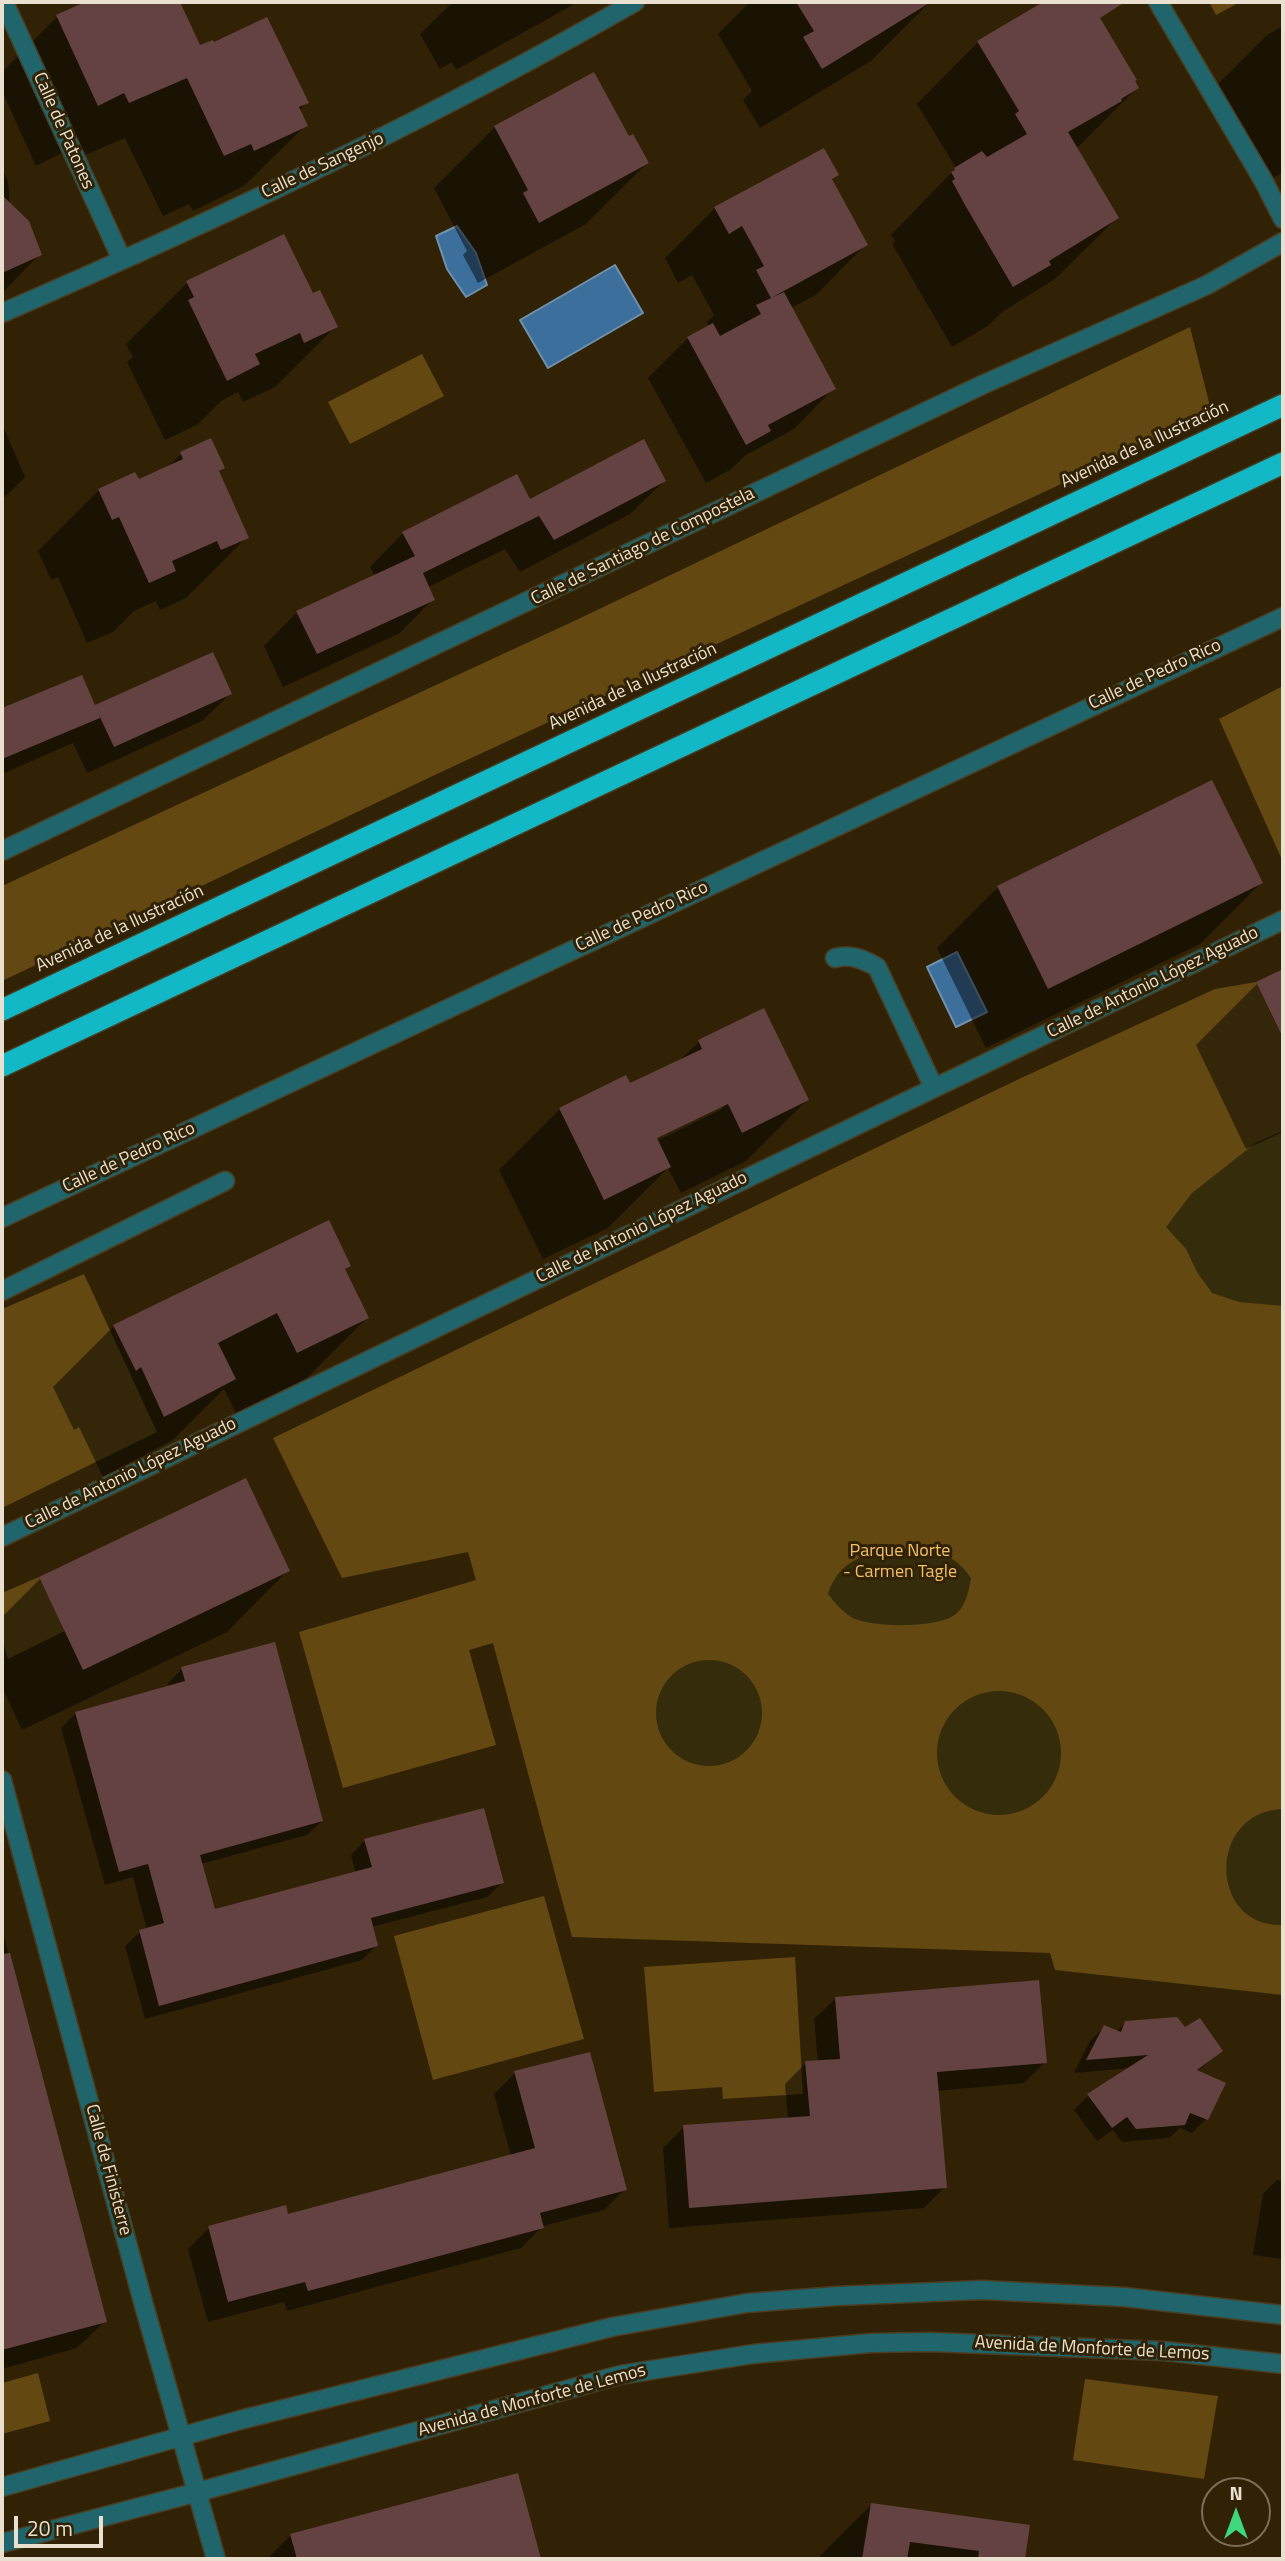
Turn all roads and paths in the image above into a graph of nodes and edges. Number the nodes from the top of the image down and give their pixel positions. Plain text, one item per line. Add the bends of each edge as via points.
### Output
1 (4, 2) edge
2 (635, 2) edge
3 (1158, 2) edge
4 (1283, 219) edge
5 (1283, 242) edge
6 (122, 260) junction
7 (2, 313) edge
8 (1283, 405) edge
9 (1283, 463) edge
10 (1283, 617) edge
11 (2, 851) edge
12 (1283, 920) edge
13 (835, 958) dead end
14 (2, 1010) edge
15 (2, 1066) edge
16 (934, 1088) junction
17 (225, 1181) dead end
18 (2, 1218) edge
19 (2, 1291) edge
20 (2, 1537) edge
21 (2, 1780) edge
22 (1283, 2315) edge
23 (1283, 2364) edge
24 (183, 2437) junction
25 (2, 2487) edge
26 (198, 2492) junction
27 (2, 2543) edge
28 (216, 2559) edge

1 - 6 street, Calle de Patones
2 - 6 street, Calle de Sangenjo via 422,119
3 - 4 street
5 - 11 street, Calle de Santiago de Compostela via 1207,285 982,385
6 - 7 street, Calle de Sangenjo
8 - 14 highway, Avenida de la Ilustración
9 - 15 highway
10 - 18 street, Calle de Pedro Rico
12 - 16 street, Calle de Antonio López Aguado
13 - 16 street via 861,958 877,967
16 - 20 street, Calle de Antonio López Aguado
17 - 19 street
21 - 24 street, Calle de Finisterre
22 - 24 street via 1124,2297 982,2290 747,2303 612,2326
23 - 26 street, Avenida de Monforte de Lemos via 1164,2351 930,2342 753,2354 620,2375
24 - 25 street
24 - 26 street, Calle de Finisterre
26 - 27 street, Avenida de Monforte de Lemos
26 - 28 street, Calle de Finisterre

